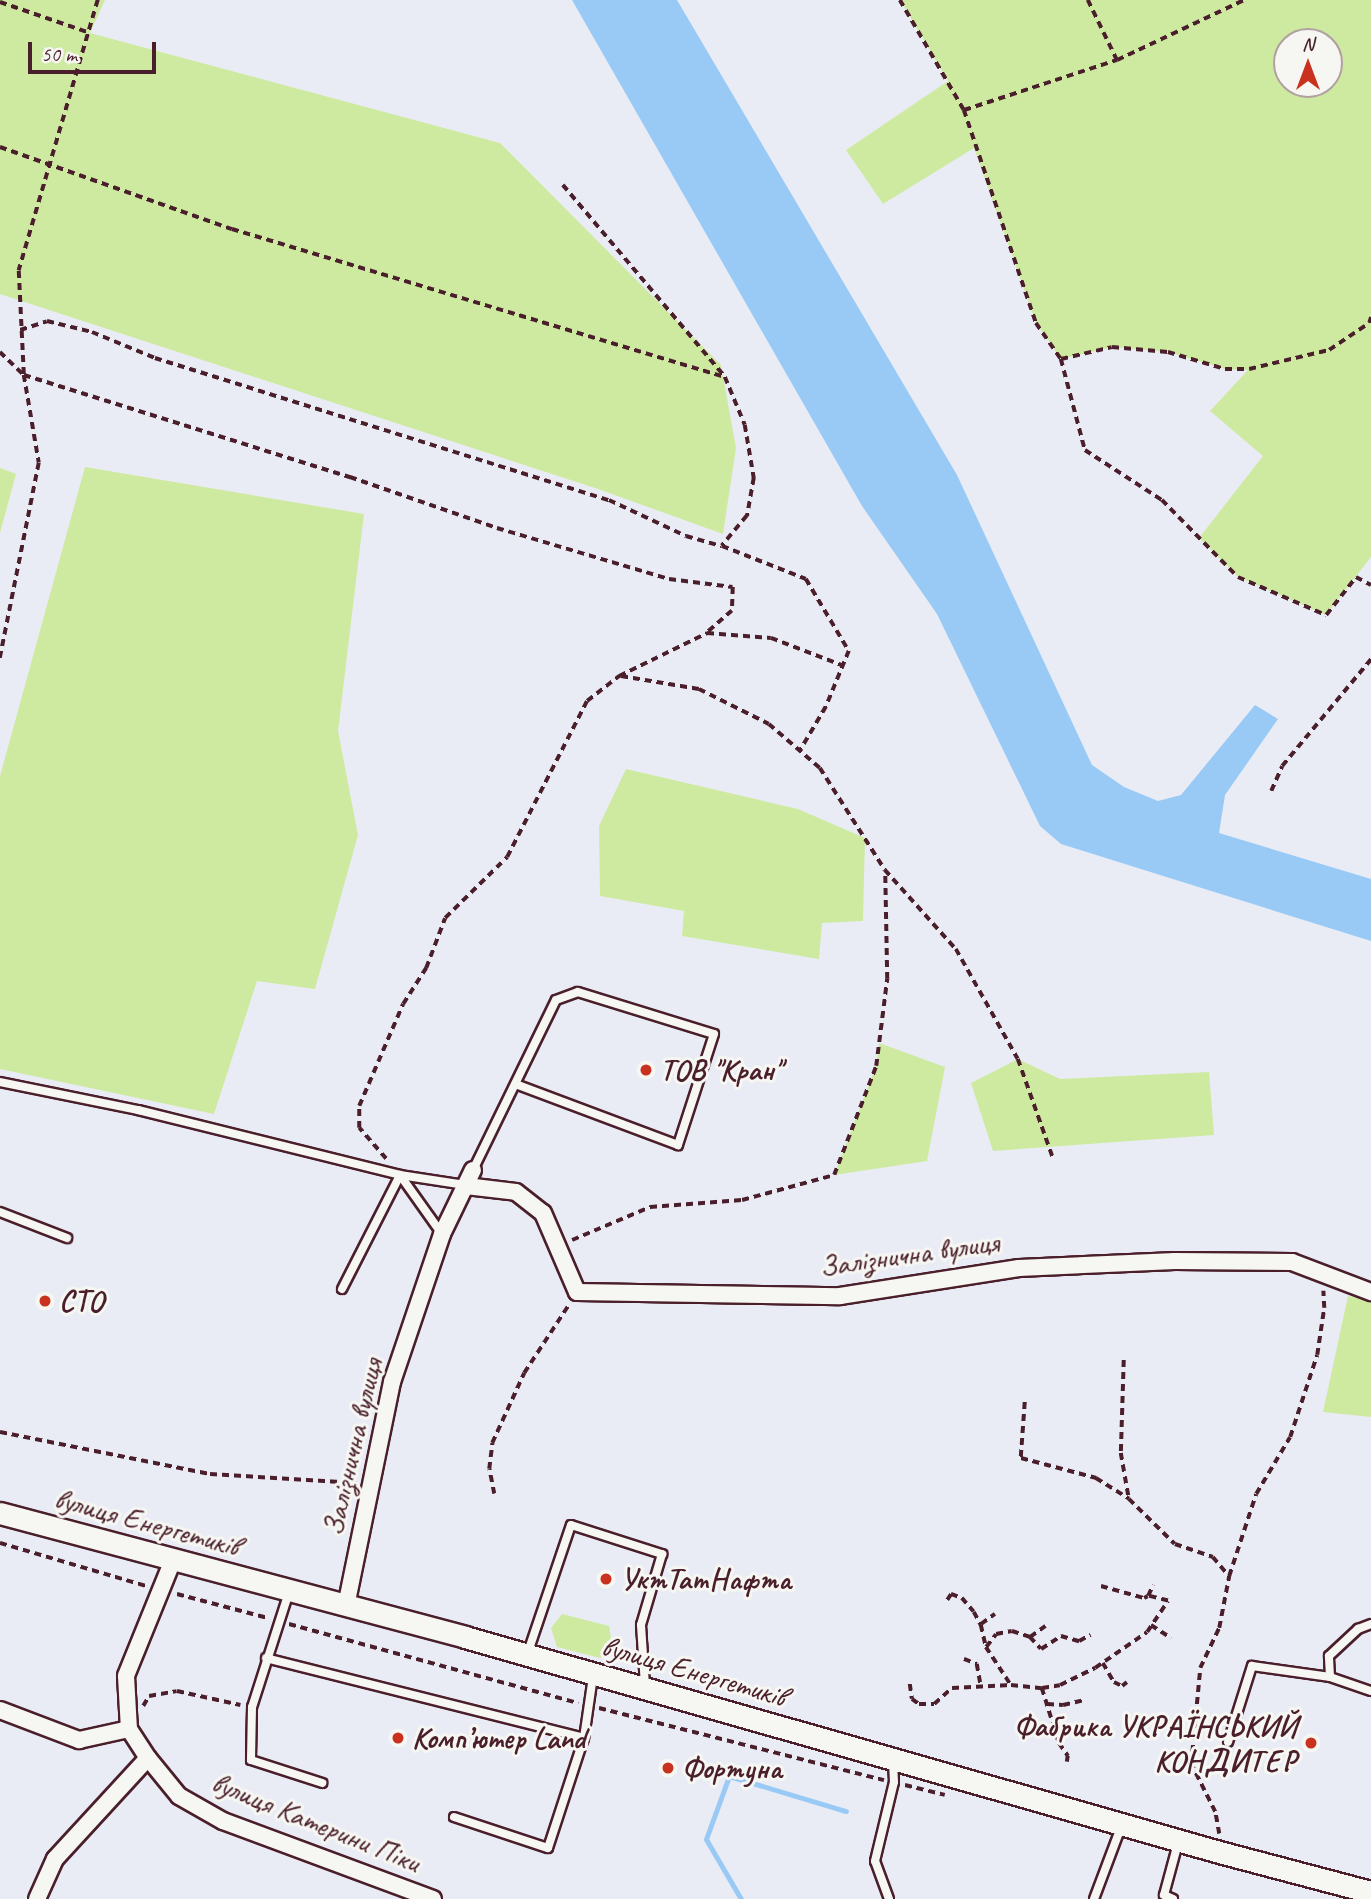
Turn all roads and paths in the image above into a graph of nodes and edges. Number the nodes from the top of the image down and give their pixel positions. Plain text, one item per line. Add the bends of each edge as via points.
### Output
1 (97, 0) edge
2 (900, 0) edge
3 (1088, 0) edge
4 (1244, 0) edge
5 (0, 2) edge
6 (90, 33) junction
7 (1117, 60) junction
8 (964, 110) junction
9 (0, 147) edge
10 (53, 164) junction
11 (563, 186) dead end
12 (1371, 317) edge
13 (20, 330) junction
14 (0, 352) edge
15 (1061, 359) junction
16 (0, 361) edge
17 (10, 364) junction
18 (24, 375) junction
19 (725, 377) junction
20 (723, 546) junction
21 (1371, 585) edge
22 (707, 633) junction
23 (0, 659) edge
24 (1371, 659) edge
25 (844, 666) junction
26 (619, 676) junction
27 (800, 751) junction
28 (1271, 791) dead end
29 (885, 870) junction
30 (0, 1082) edge
31 (516, 1084) junction
32 (1052, 1158) dead end
33 (473, 1170) joint
34 (400, 1175) junction
35 (466, 1185) junction
36 (0, 1212) edge
37 (442, 1234) junction
38 (67, 1238) dead end
39 (558, 1247) junction
40 (1322, 1276) junction
41 (342, 1289) dead end
42 (577, 1292) junction
43 (1371, 1293) edge
44 (1124, 1360) dead end
45 (1025, 1402) dead end
46 (0, 1432) edge
47 (370, 1484) junction
48 (494, 1494) dead end
49 (1129, 1499) junction
50 (0, 1513) edge
51 (0, 1544) edge
52 (173, 1560) junction
53 (1229, 1576) junction
54 (1153, 1585) dead end
55 (1101, 1586) dead end
56 (160, 1590) junction
57 (289, 1592) junction
58 (1148, 1596) junction
59 (947, 1600) dead end
60 (346, 1606) junction
61 (995, 1614) dead end
62 (281, 1622) junction
63 (981, 1624) junction
64 (1371, 1624) edge
65 (1151, 1625) junction
66 (1045, 1626) dead end
67 (1090, 1635) dead end
68 (1030, 1637) junction
69 (1171, 1638) dead end
70 (986, 1647) junction
71 (527, 1655) junction
72 (266, 1658) junction
73 (964, 1659) dead end
74 (1103, 1663) junction
75 (594, 1673) junction
76 (1330, 1677) junction
77 (1127, 1682) dead end
78 (910, 1684) dead end
79 (1011, 1685) junction
80 (981, 1686) junction
81 (645, 1688) junction
82 (1042, 1688) junction
83 (1371, 1691) edge
84 (1085, 1700) dead end
85 (1047, 1704) junction
86 (591, 1706) junction
87 (253, 1707) junction
88 (0, 1710) edge
89 (130, 1729) junction
90 (584, 1738) junction
91 (1228, 1742) dead end
92 (148, 1758) junction
93 (892, 1759) junction
94 (1067, 1762) dead end
95 (894, 1782) junction
96 (322, 1783) dead end
97 (947, 1796) dead end
98 (454, 1817) dead end
99 (1122, 1824) junction
100 (1179, 1840) junction
101 (1223, 1853) junction
102 (1332, 1891) edge
103 (1371, 1892) edge
104 (37, 1899) edge
105 (433, 1899) edge
106 (889, 1899) edge
107 (1094, 1899) edge
108 (1173, 1899) edge

1 - 6 path
2 - 8 path
3 - 7 path
4 - 7 path
5 - 6 path
6 - 10 path
7 - 8 path
8 - 15 path via 1036,323
9 - 10 path
10 - 13 path via 19,271
10 - 19 path via 232,229
11 - 19 path
12 - 15 path via 1329,350 1249,369 1225,369 1168,352 1112,347
13 - 18 path
13 - 20 path via 47,321 92,332 155,358 609,500 686,536
14 - 17 path
15 - 21 path via 1085,450 1162,500 1238,577 1326,615 1356,577
16 - 17 path
17 - 18 path
18 - 22 path via 497,528 656,575 733,587 733,611
18 - 23 path via 39,463
19 - 20 path via 745,425 754,478 747,516
20 - 25 path via 806,579 849,651
22 - 25 path via 771,638
22 - 26 path
24 - 28 path via 1282,766
25 - 27 path
26 - 27 path via 699,689 769,724
26 - 34 path via 587,701 507,857 445,918 426,968 403,1004 359,1106 359,1128
27 - 29 path via 820,768
29 - 32 path via 956,949 1018,1059
29 - 39 path via 887,979 876,1066 834,1175 742,1200 650,1207
30 - 34 lane via 138,1110
31 - 31 lane via 556,1000 578,992 714,1034 678,1145
31 - 33 lane
33 - 35 street, Залізнична вулиця
34 - 35 lane
34 - 37 lane
34 - 41 lane
35 - 37 street, Залізнична вулиця
35 - 39 street via 516,1192 543,1213
36 - 38 lane
37 - 47 street, Залізнична вулиця via 392,1382
39 - 42 street
40 - 42 street, Залізнична вулиця via 1292,1262 1175,1261 1019,1268 840,1296
40 - 43 street, Залізнична вулиця
40 - 53 path via 1324,1308 1317,1355 1290,1437 1256,1494
42 - 48 path via 524,1373 492,1443 489,1469
44 - 49 path via 1121,1453
45 - 49 path via 1021,1458 1096,1478
46 - 47 path via 210,1474
47 - 60 street, Залізнична вулиця
49 - 53 path via 1175,1545 1213,1557
50 - 52 main road, вулиця Енергетиків
51 - 56 path
52 - 56 street
52 - 57 main road, вулиця Енергетиків
53 - 101 path via 1219,1628 1200,1668 1191,1764 1214,1812
54 - 58 path
55 - 58 path
56 - 62 path
56 - 89 street via 127,1676
57 - 60 main road, вулиця Енергетиків
57 - 62 lane
58 - 65 path via 1168,1601
59 - 63 path via 951,1594 962,1598
60 - 71 main road, вулиця Енергетиків
61 - 63 path
62 - 72 lane
62 - 86 path
63 - 70 path
64 - 76 lane via 1329,1656
65 - 69 path
65 - 74 path
66 - 68 path
67 - 68 path via 1079,1641 1061,1636 1041,1649
68 - 70 path via 1012,1631 996,1634
70 - 79 path
71 - 75 main road, вулиця Енергетиків
71 - 81 lane via 571,1525 662,1554 641,1625
72 - 87 lane
72 - 90 lane
73 - 80 path via 977,1664
74 - 77 path via 1114,1682 1122,1686
74 - 82 path via 1060,1685
75 - 81 main road, вулиця Енергетиків
75 - 86 lane
76 - 83 lane
76 - 91 lane via 1252,1666
78 - 80 path via 912,1699 919,1704 934,1704 952,1688
79 - 80 path
79 - 82 path
81 - 93 main road, вулиця Енергетиків
82 - 85 path
84 - 85 path
85 - 94 path
86 - 90 lane
86 - 95 path
87 - 89 path via 177,1691 149,1696
87 - 96 lane via 251,1759
88 - 89 street via 79,1740
89 - 92 street, вулиця Катерини Піки
90 - 98 lane via 548,1848
92 - 104 street via 55,1859
92 - 105 street, вулиця Катерини Піки via 179,1796 223,1821
93 - 95 lane
93 - 99 main road, вулиця Енергетиків
95 - 97 path
95 - 106 lane via 875,1861
99 - 100 main road, вулиця Енергетиків
99 - 107 lane
100 - 101 main road, вулиця Енергетиків
100 - 108 lane via 1164,1895
101 - 102 main road, вулиця Енергетиків
102 - 103 main road, вулиця Енергетиків

